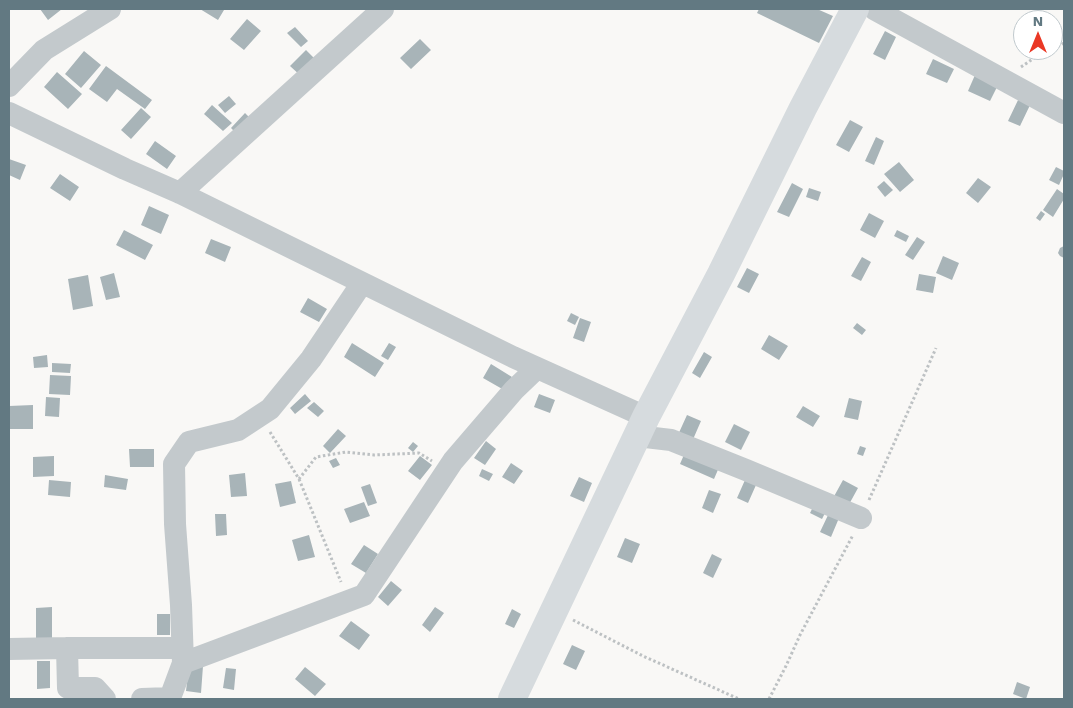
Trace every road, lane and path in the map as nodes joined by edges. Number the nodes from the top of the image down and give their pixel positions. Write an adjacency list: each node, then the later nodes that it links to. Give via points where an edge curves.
1 (110, 9): 6 (street, via 44,50)
2 (383, 9): 9 (street)
3 (854, 11): 5 (street); 13 (main road)
4 (1031, 60): 5 (path)
5 (1005, 81): 8 (street)
6 (9, 86)
7 (9, 113): 9 (street)
8 (1064, 113)
9 (180, 193): 10 (street)
10 (362, 283): 11 (street); 12 (street, via 311,358 270,410)
11 (537, 368): 13 (street); 14 (street, via 514,390)
12 (261, 416): 15 (path); 21 (street, via 238,430 189,442 174,464)
13 (641, 427): 16 (street); 18 (main road)
14 (447, 470): 15 (path, via 419,453 374,455 346,452 316,457); 17 (street, via 364,595)
15 (300, 479): 17 (path)
16 (861, 518)
17 (349, 601): 21 (street)
18 (554, 611): 25 (main road); 26 (path)
19 (67, 648): 20 (street); 21 (street); 22 (street, via 68,688 95,688)
20 (9, 649)
21 (183, 655): 24 (street)
22 (105, 699)
23 (142, 699): 24 (street)
24 (170, 699)
25 (512, 699)
26 (739, 699)

